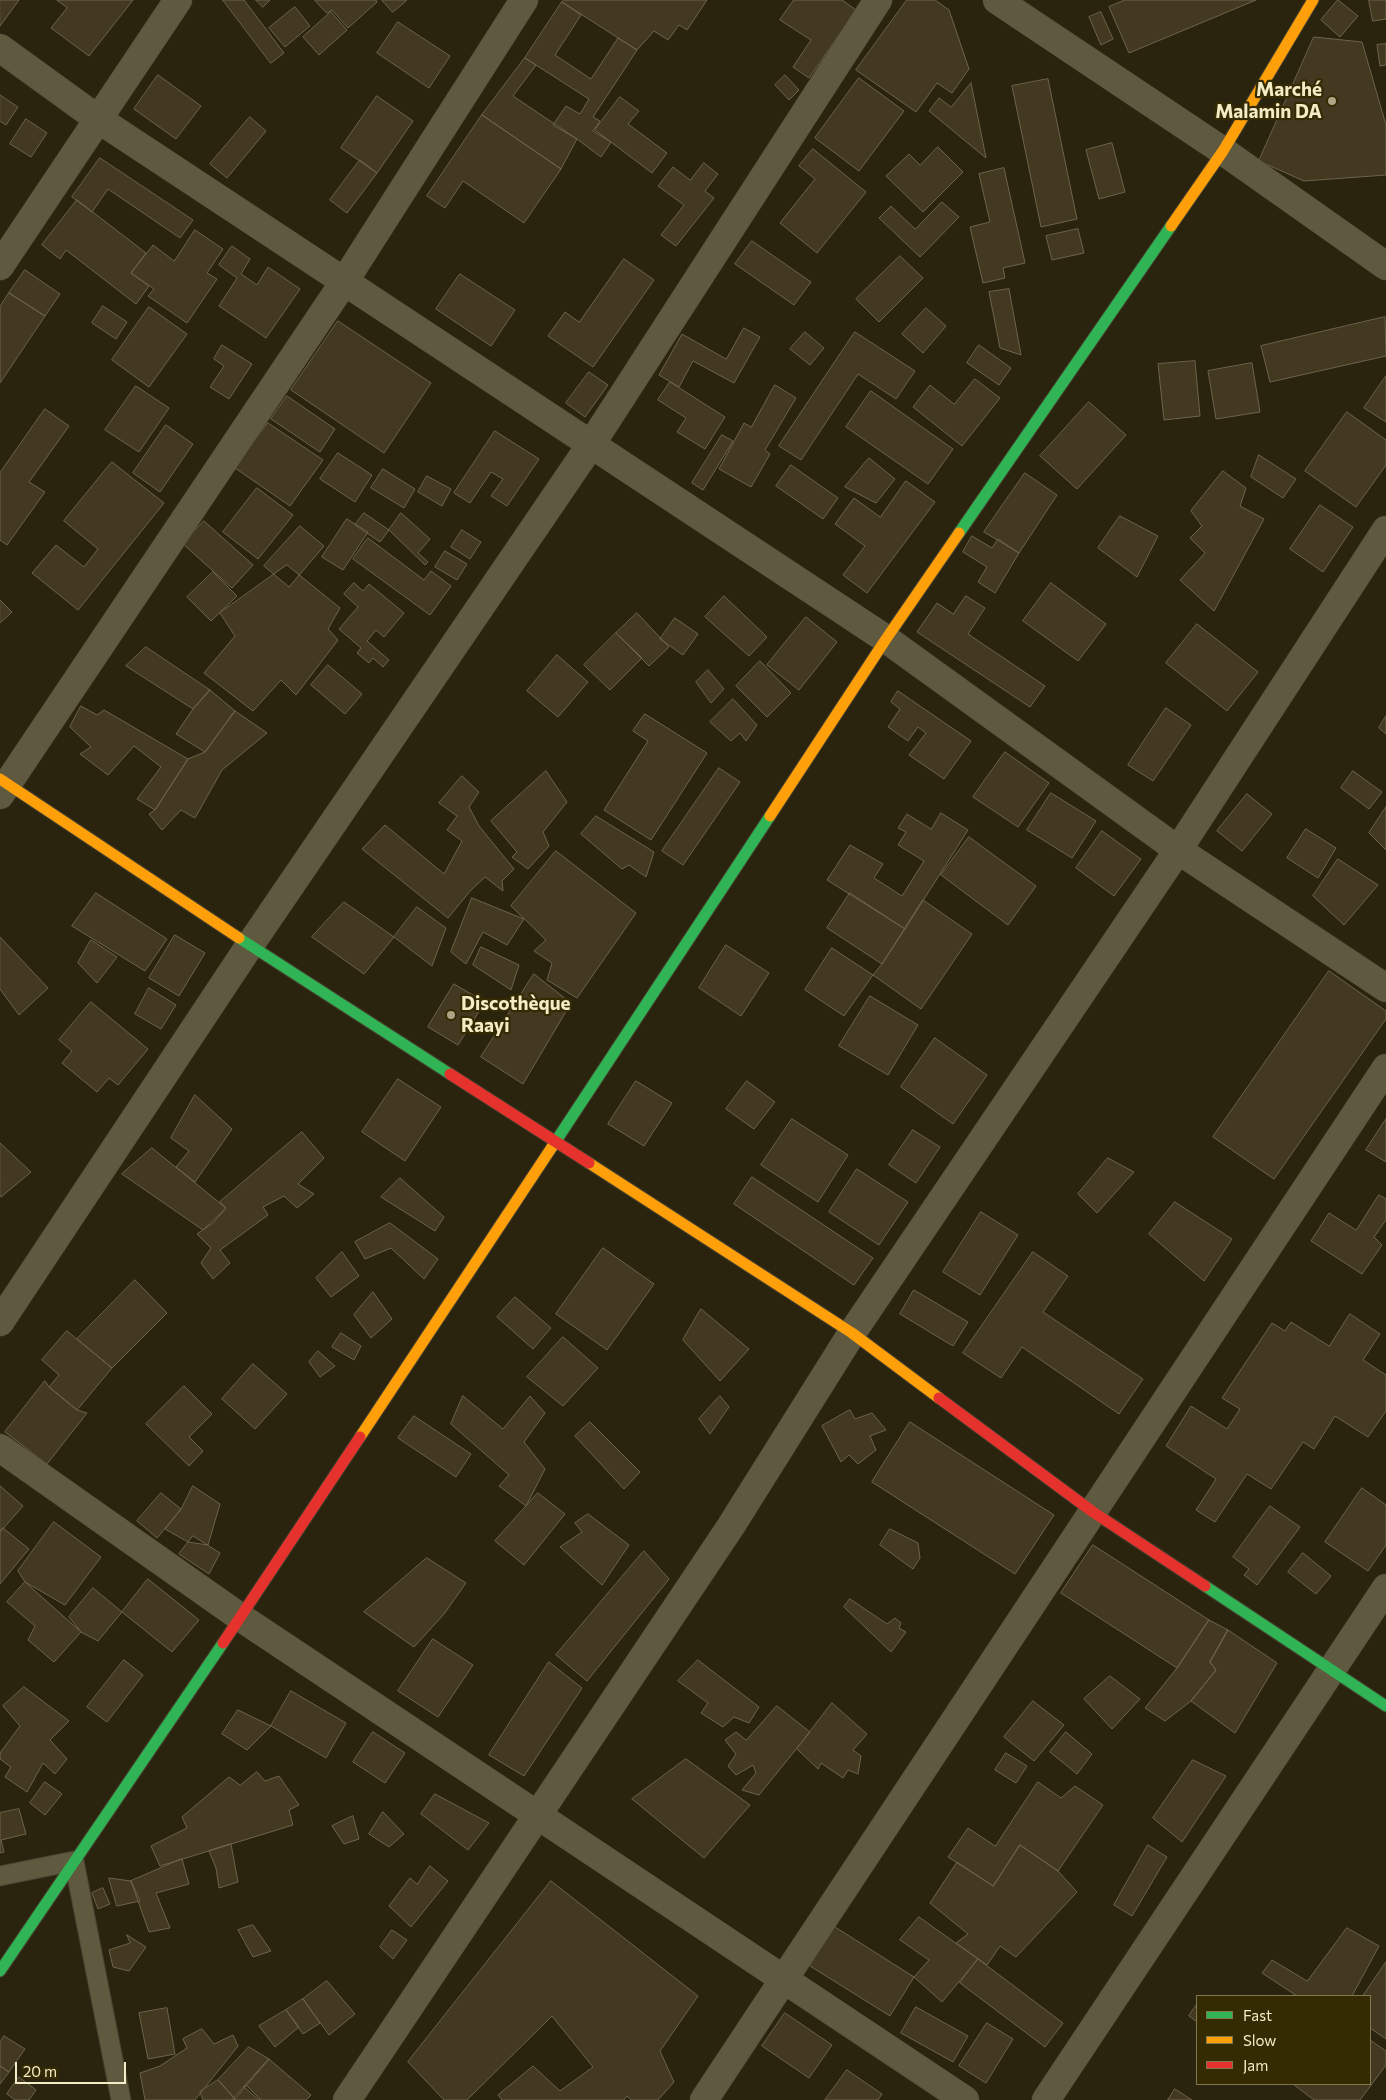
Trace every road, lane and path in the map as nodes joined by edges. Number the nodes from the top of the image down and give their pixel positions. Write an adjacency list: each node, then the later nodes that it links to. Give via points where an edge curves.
1 (178, 0): 7 (street)
2 (524, 0): 11 (street)
3 (878, 0): 12 (street)
4 (997, 0): 8 (street)
5 (1314, 0): 8 (street)
6 (0, 48): 7 (street)
7 (98, 118): 9 (street); 11 (street)
8 (1223, 151): 10 (street); 14 (street)
9 (0, 266)
10 (1386, 266)
11 (344, 282): 12 (street); 15 (street)
12 (592, 443): 14 (street); 17 (street)
13 (1386, 530): 16 (street)
14 (886, 639): 16 (street); 20 (street)
15 (2, 786): 17 (street)
16 (1178, 850): 18 (street); 22 (street)
17 (250, 945): 20 (street); 21 (street)
18 (1386, 988)
19 (1386, 1068): 24 (street)
20 (556, 1142): 22 (street); 26 (street)
21 (0, 1322)
22 (852, 1333): 24 (street); 29 (street, via 731,1526)
23 (0, 1448): 26 (street)
24 (1093, 1512): 27 (street); 33 (street)
25 (1386, 1588): 27 (street)
26 (240, 1617): 29 (street); 30 (street)
27 (1332, 1670): 28 (street); 38 (street)
28 (1386, 1706)
29 (538, 1815): 33 (street); 35 (street)
30 (74, 1862): 31 (lane); 32 (street); 34 (lane)
31 (0, 1876)
32 (0, 1971)
33 (785, 1978): 36 (street); 37 (street)
34 (121, 2100)
35 (348, 2100)
36 (704, 2100)
37 (965, 2100)
38 (1046, 2100)

